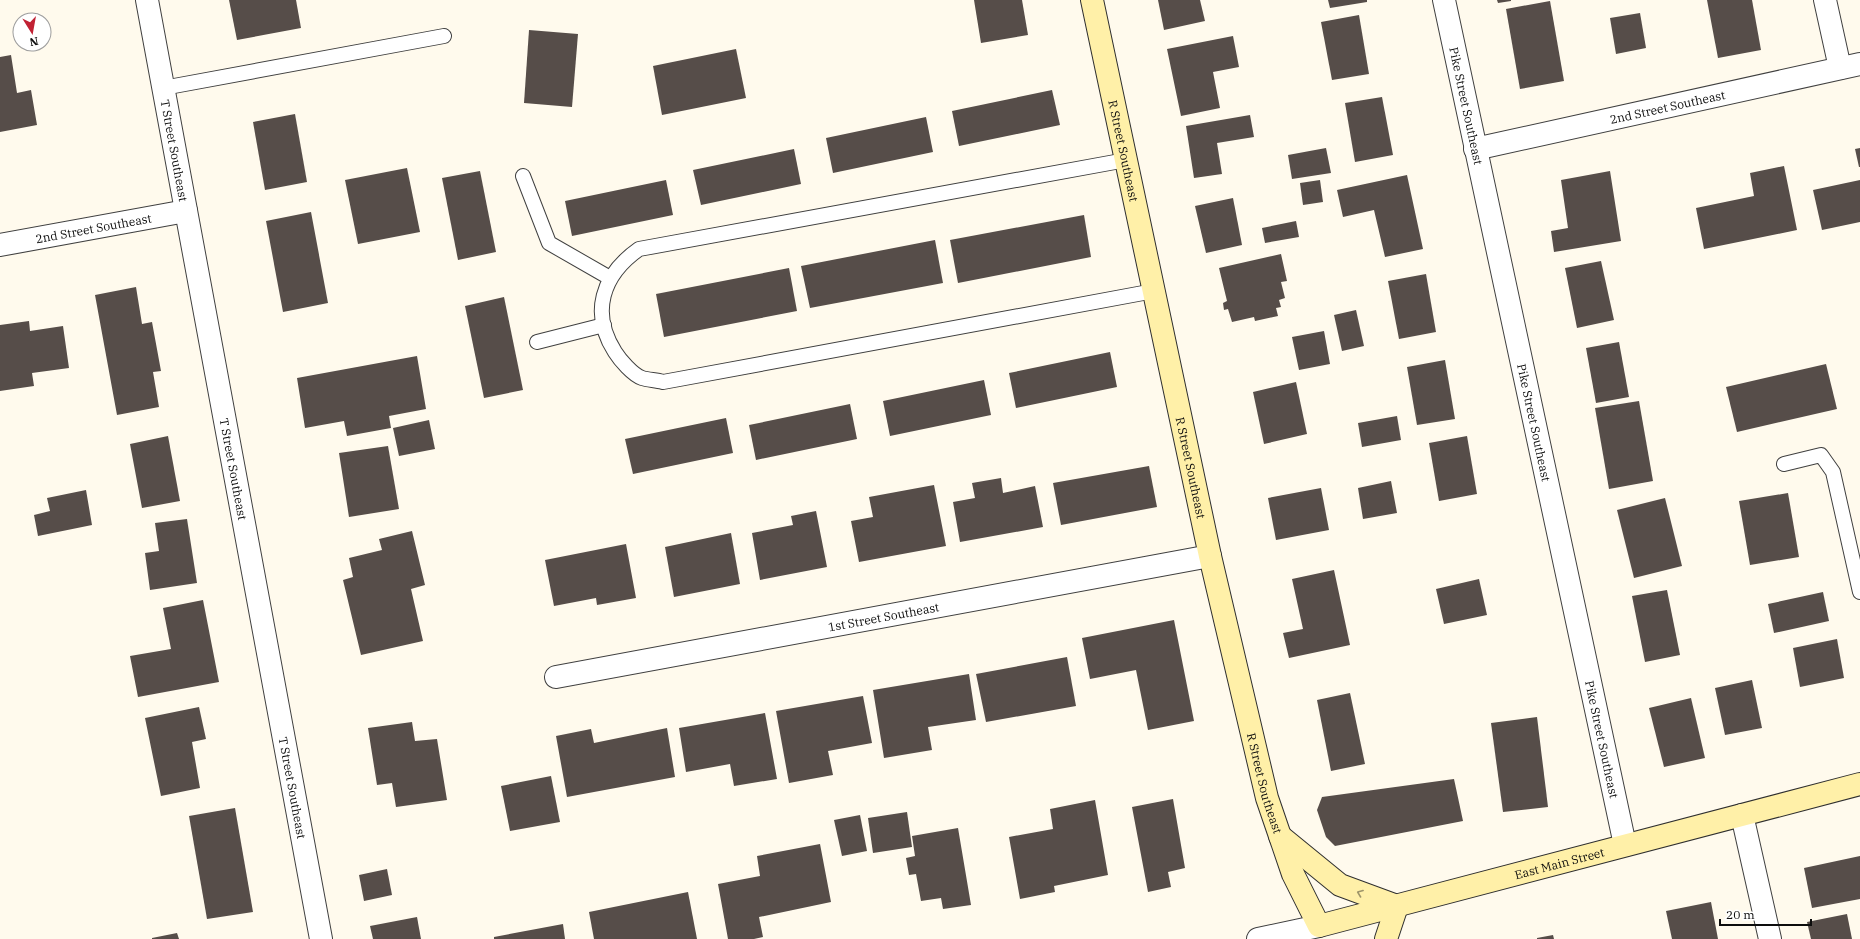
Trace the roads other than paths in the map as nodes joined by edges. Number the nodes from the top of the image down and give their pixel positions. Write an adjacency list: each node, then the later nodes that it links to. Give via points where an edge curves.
1 (147, 0): 7 (street, T Street Southeast)
2 (1092, 0): 9 (main road, R Street Southeast)
3 (1444, 0): 8 (street, Pike Street Southeast)
4 (1826, 0): 6 (street)
5 (444, 36): 7 (lane)
6 (1850, 66): 8 (street, 2nd Street Southeast)
7 (163, 88): 11 (street, T Street Southeast)
8 (1475, 149): 24 (street, Pike Street Southeast)
9 (1126, 160): 13 (lane, via 639,249 624,259); 14 (main road, R Street Southeast)
10 (523, 176): 13 (lane, via 549,243)
11 (186, 211): 12 (street, 2nd Street Southeast); 27 (street, T Street Southeast)
12 (0, 245)
13 (610, 278): 15 (lane, via 600,310)
14 (1154, 291): 15 (lane, via 663,382 641,378 620,360 608,341); 18 (main road, R Street Southeast)
15 (604, 325): 16 (lane)
16 (537, 342)
17 (1784, 464): 19 (lane, via 1822,455 1832,472)
18 (1210, 556): 20 (street, 1st Street Southeast); 23 (main road, R Street Southeast, via 1267,798)
19 (1860, 592)
20 (556, 676)
21 (1860, 784): 22 (main road, East Main Street)
22 (1742, 815): 24 (main road, East Main Street); 30 (street)
23 (1280, 836): 25 (main road, one-way to 23, via 1340,885); 26 (main road, R Street Southeast, via 1294,874)
24 (1625, 845): 25 (main road, East Main Street)
25 (1397, 906): 26 (main road, East Main Street); 29 (main road)
26 (1319, 926): 28 (street, East Main Street)
27 (320, 939)
28 (1258, 939)
29 (1386, 939)
30 (1770, 939)

